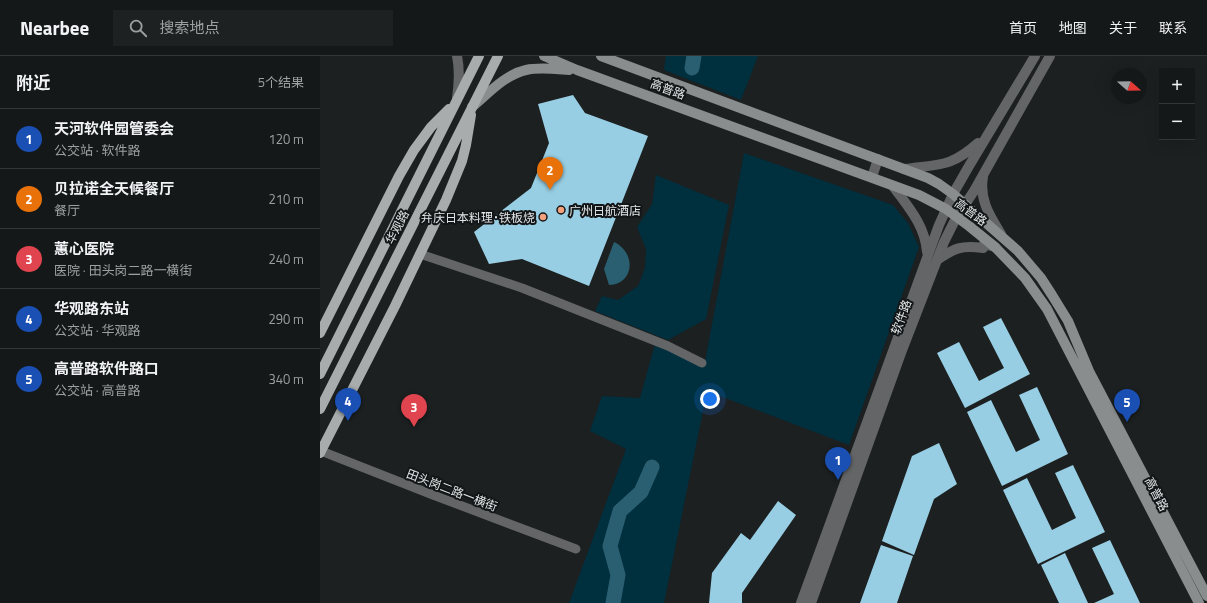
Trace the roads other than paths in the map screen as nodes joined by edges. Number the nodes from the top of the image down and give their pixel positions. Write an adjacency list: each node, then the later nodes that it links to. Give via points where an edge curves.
1 (457, 56): 10 (street, via 459,85)
2 (479, 56): 10 (main road, 华观路)
3 (498, 56): 11 (main road, 华观路)
4 (544, 56): 8 (main road, 高普路)
5 (601, 56): 13 (main road, 高普路)
6 (1035, 56): 12 (street, 软件路)
7 (1050, 56): 15 (street, 软件路)
8 (557, 59): 9 (main road, 高普路)
9 (577, 70): 11 (main road, via 541,69 515,74); 16 (main road, 高普路)
10 (456, 102): 26 (main road, via 431,127 414,150); 28 (main road, 华观路)
11 (472, 107): 24 (main road, via 462,161); 29 (main road, 华观路)
12 (986, 136): 14 (street, via 966,154 949,163); 18 (street, 软件路)
13 (878, 159): 14 (main road, 高普路); 16 (street)
14 (904, 169): 18 (main road, 高普路, via 940,184)
15 (983, 175): 19 (street, 软件路); 22 (street, via 981,184 984,204)
16 (872, 177): 17 (main road, 高普路)
17 (893, 186): 20 (main road, 高普路, via 919,195); 25 (street, via 920,226)
18 (953, 194): 19 (main road, 高普路); 20 (street, 软件路)
19 (965, 205): 21 (street, 软件路); 22 (main road, 高普路)
20 (946, 209): 21 (main road, 高普路); 25 (street, 软件路)
21 (956, 218): 23 (main road, 高普路); 25 (street, 软件路)
22 (1002, 236): 32 (main road, 高普路, via 1041,278 1061,309 1089,371)
23 (995, 247): 25 (street, via 984,244 983,248 960,247); 35 (main road, 高普路, via 1025,278 1047,309)
24 (420, 254): 27 (street, via 522,288 668,346); 30 (main road)
25 (932, 258): 33 (street, 软件路); 34 (street, 软件路)
26 (320, 333)
27 (702, 363)
28 (320, 374)
29 (320, 409)
30 (320, 452): 31 (street, 田头岗二路一横街)
31 (576, 549)
32 (1207, 596)
33 (801, 603)
34 (811, 603)
35 (1199, 603)

